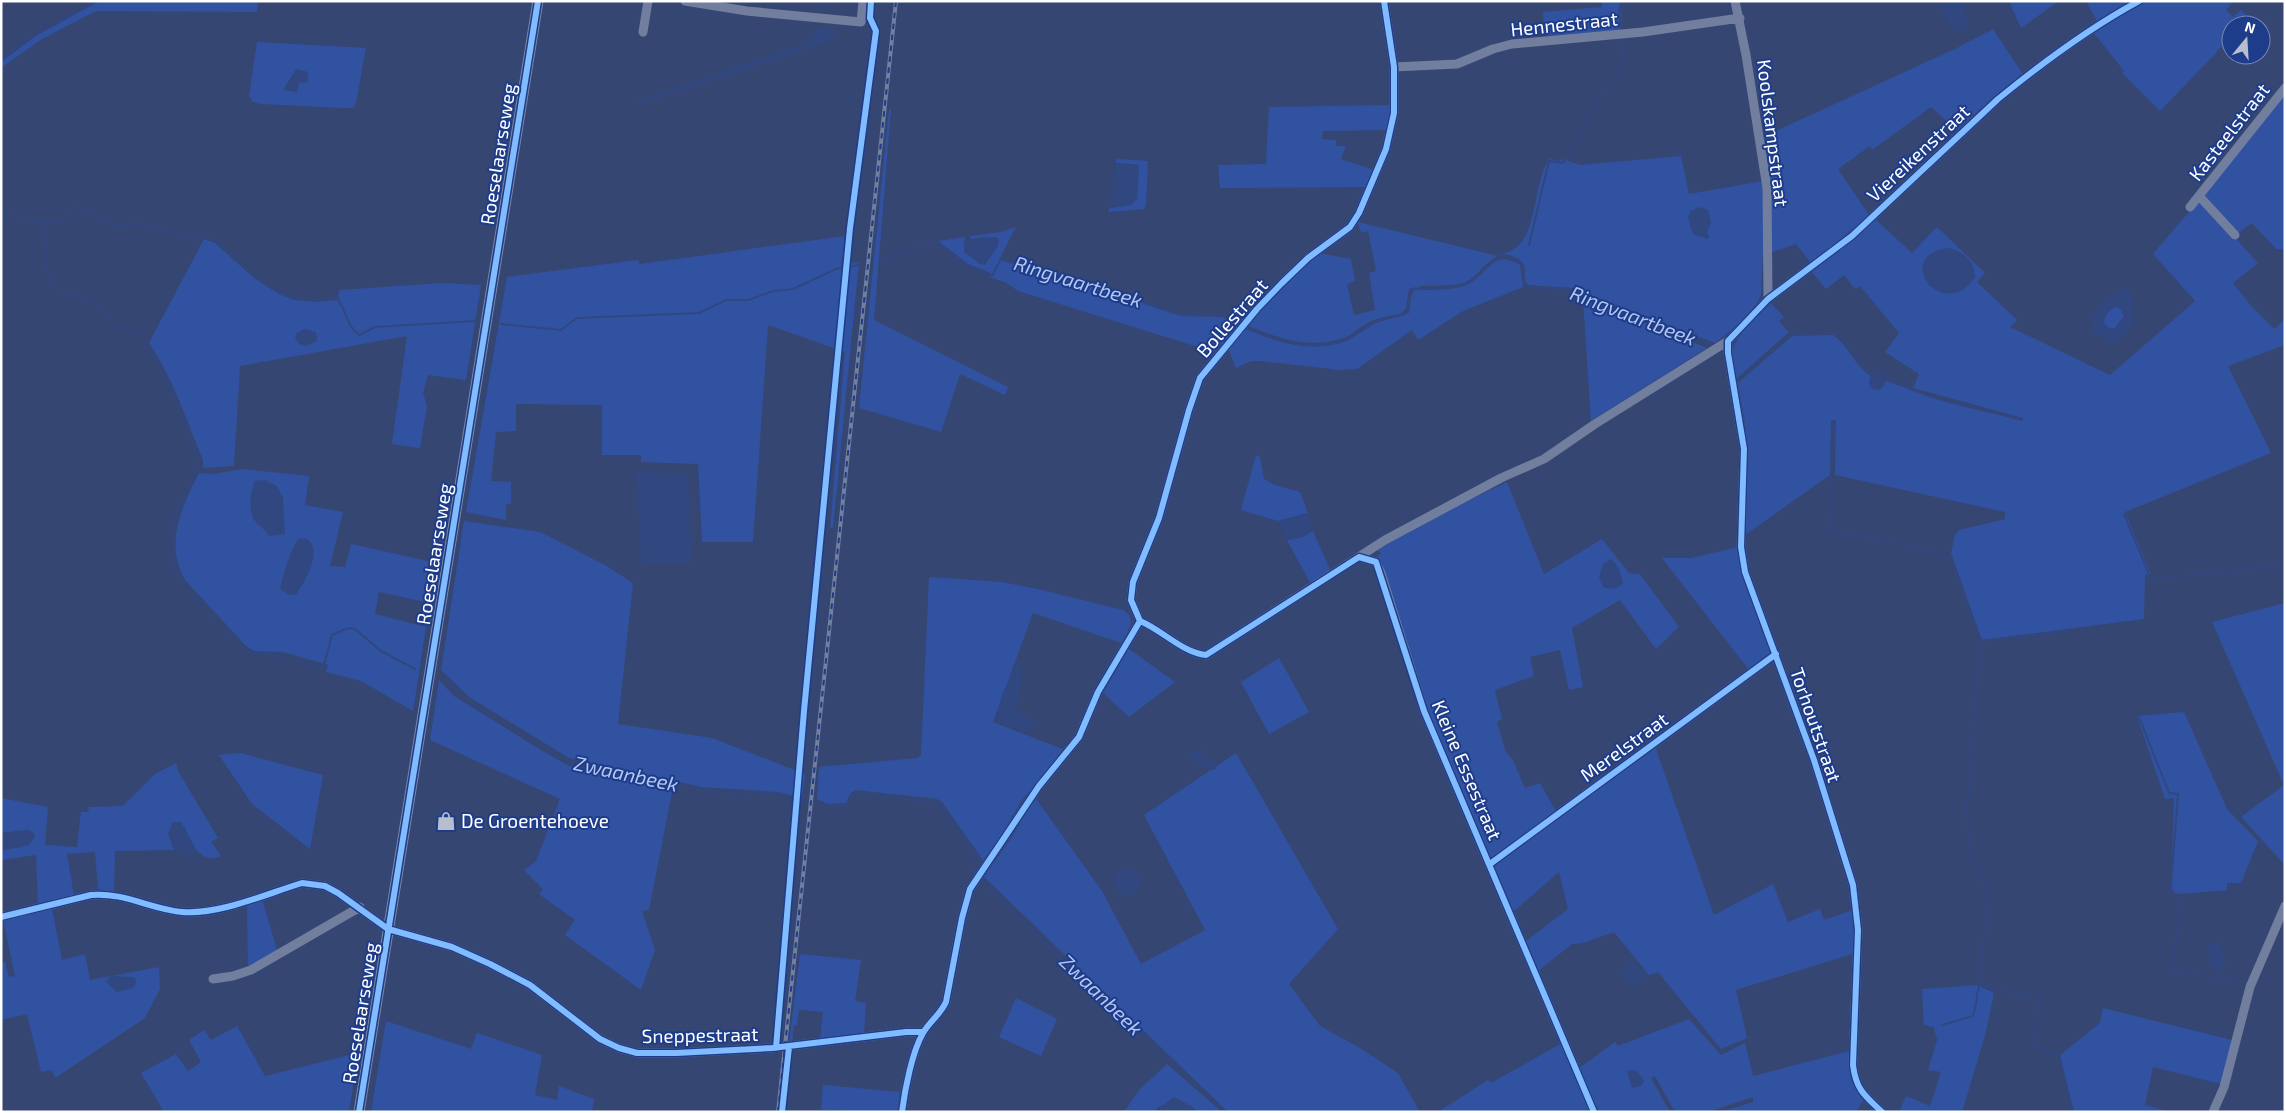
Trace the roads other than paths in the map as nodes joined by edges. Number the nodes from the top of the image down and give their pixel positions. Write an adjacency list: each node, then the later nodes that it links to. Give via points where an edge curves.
1 (538, 1): 24 (main road, Roeselaarseweg)
2 (648, 1): 9 (street)
3 (685, 1): 4 (street, via 747,11 861,22)
4 (863, 1)
5 (1384, 1): 10 (street, Bollestraat)
6 (1735, 1): 8 (street, Koolskampstraat)
7 (2139, 1): 15 (street, Viereikenstraat, via 2101,23 2023,78 1852,236)
8 (1740, 18): 10 (street, Hennestraat, via 1643,32 1512,44 1457,64); 15 (street, Koolskampstraat, via 1766,188)
9 (643, 32)
10 (1394, 67): 18 (street, Bollestraat, via 1391,131 1359,214 1350,226 1308,258 1257,309 1212,363 1196,388 1159,518 1132,582 1131,600)
11 (2285, 88): 12 (street, Kasteelstraat)
12 (2200, 197): 13 (street, Kasteelstraat); 14 (street, Kasteelstraat)
13 (2190, 207)
14 (2235, 236)
15 (1768, 299): 16 (street, Viereikenstraat)
16 (1728, 341): 17 (street, Viereikenstraat, via 1544,459 1426,517); 19 (street, Torhoutstraat, via 1744,449 1742,556 1748,584)
17 (1359, 557): 18 (street, Viereikenstraat, via 1206,655 1196,654); 20 (street, Kleine Essestraat, via 1376,562 1381,573 1424,711)
18 (1140, 621): 26 (street, via 1098,692 1079,737 1039,786 970,889 946,1002 940,1014)
19 (1776, 654): 20 (street, Merelstraat); 30 (street, Torhoutstraat, via 1814,760 1853,885 1858,930 1854,1071 1858,1088)
20 (1490, 864): 29 (street, Kleine Essestraat)
21 (2285, 906): 31 (street, via 2250,987 2224,1087)
22 (360, 907): 23 (street, via 325,886 302,883 220,908 194,912 164,910 106,894); 24 (street); 25 (street, via 251,970)
23 (1, 917)
24 (388, 930): 26 (street, Sneppestraat, via 452,947 490,964 530,985 600,1039 637,1053 772,1048); 27 (main road, Roeselaarseweg)
25 (213, 979)
26 (923, 1032): 28 (street, via 910,1071)
27 (359, 1112)
28 (902, 1112)
29 (1594, 1112)
30 (1882, 1112)
31 (2213, 1112)

